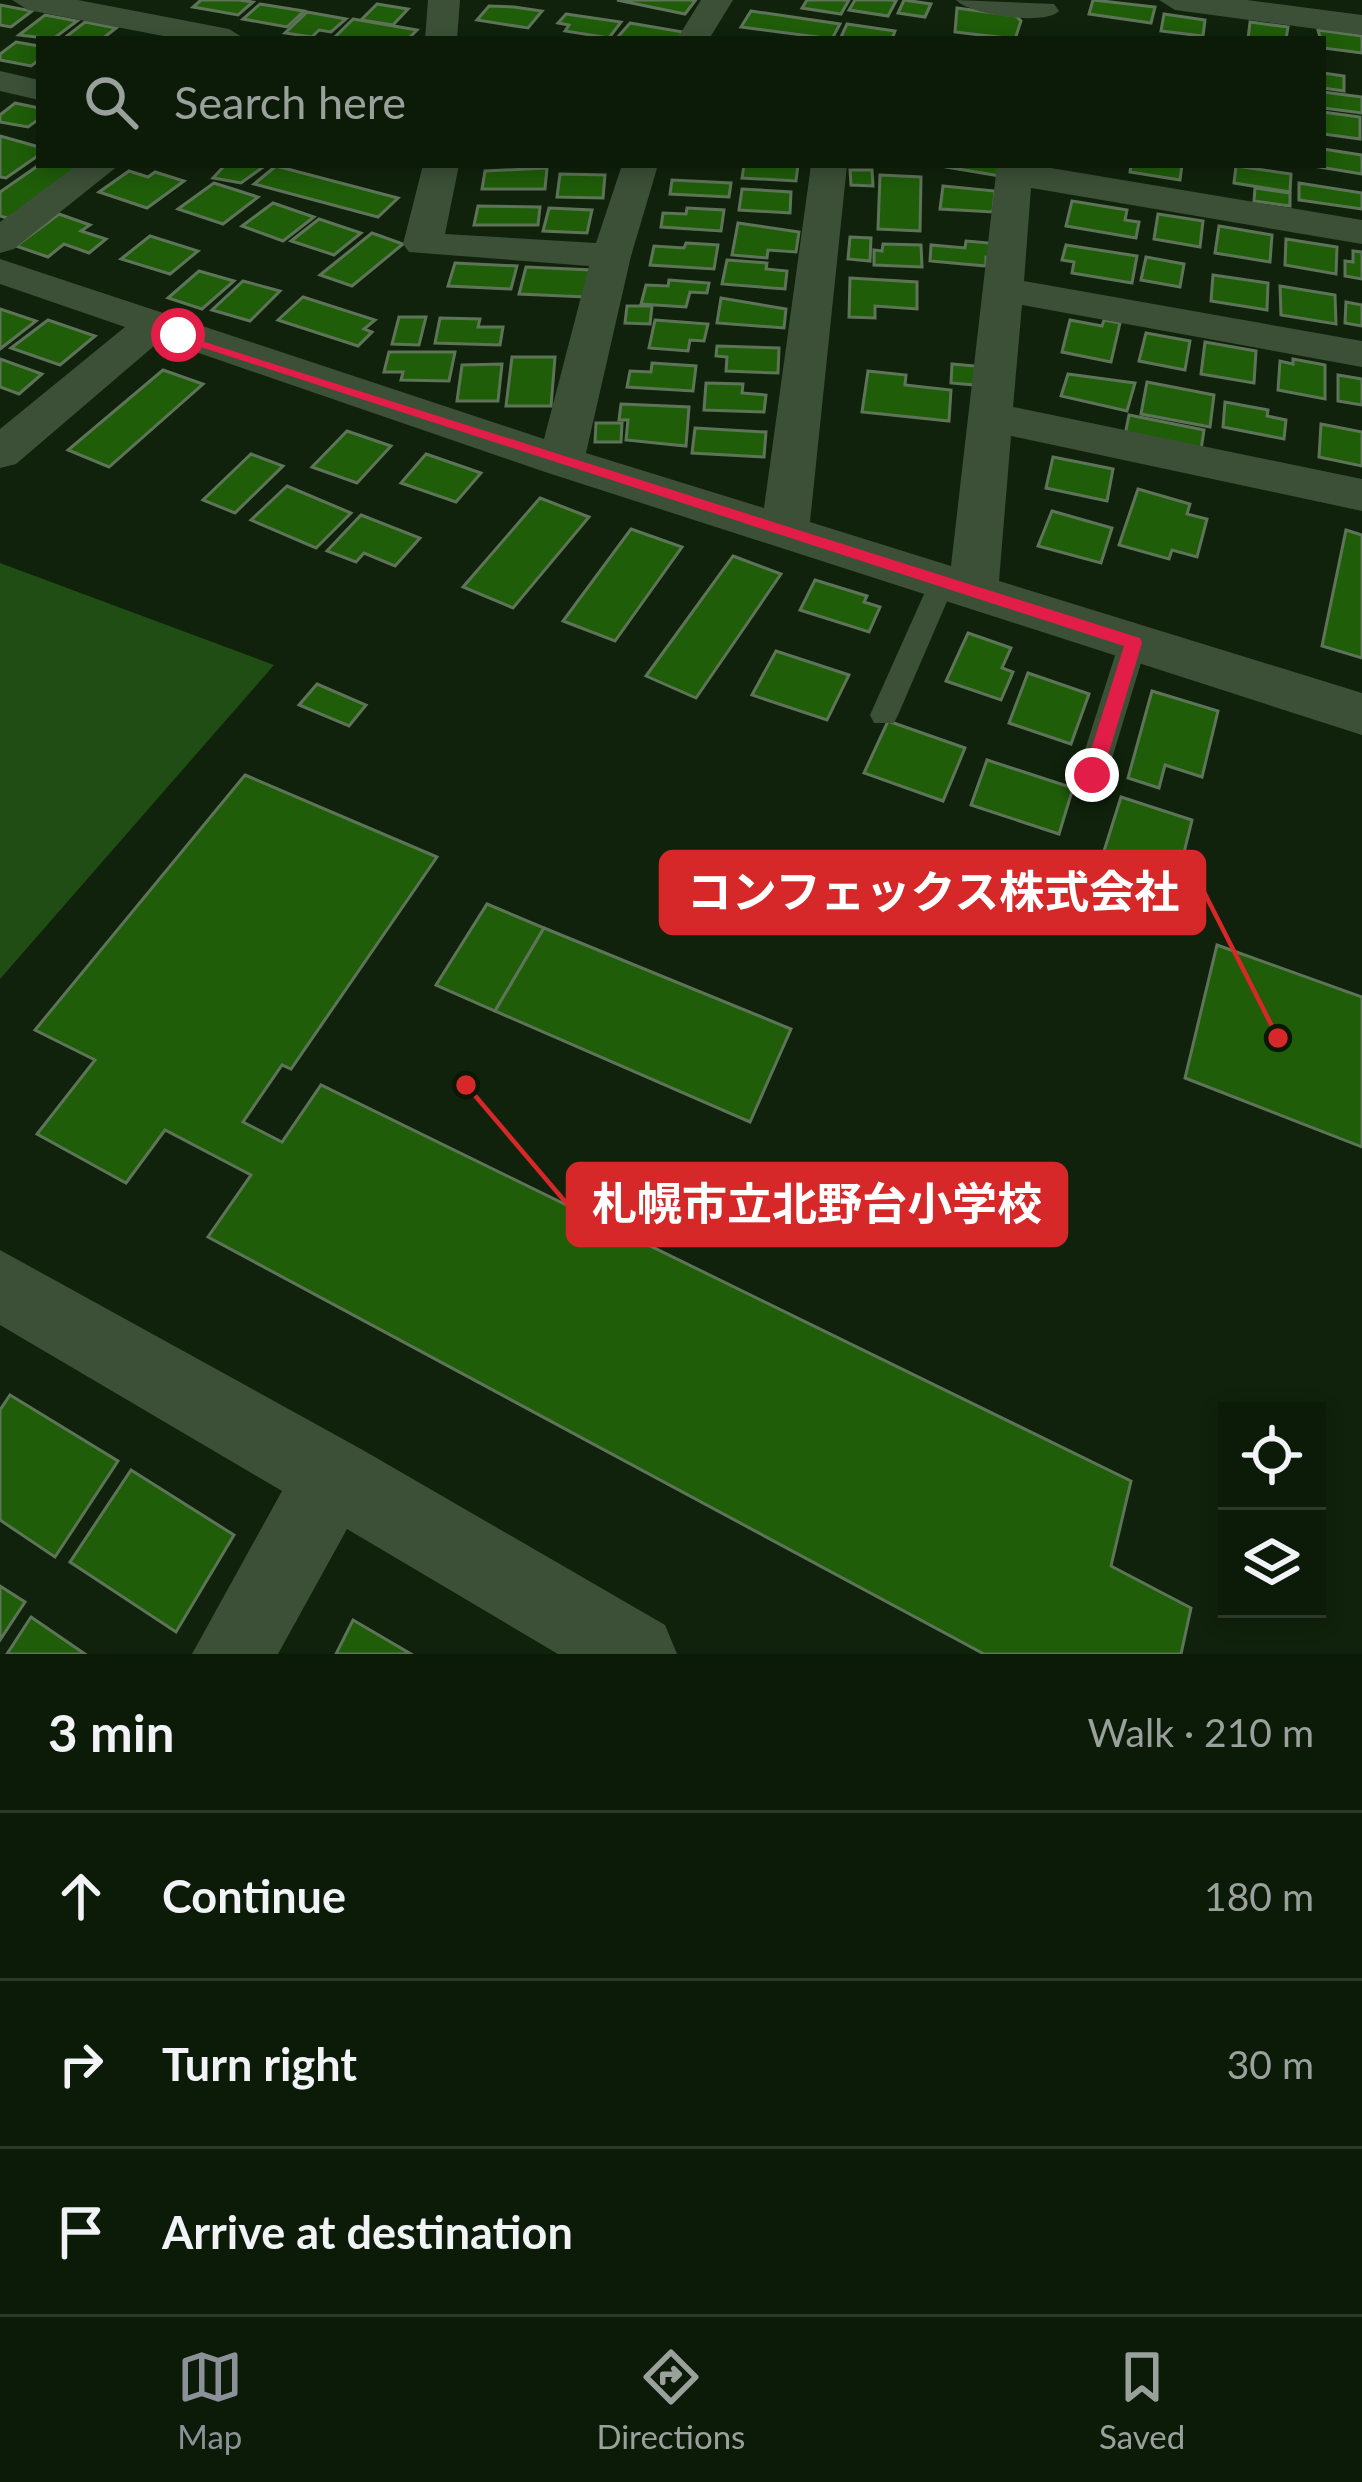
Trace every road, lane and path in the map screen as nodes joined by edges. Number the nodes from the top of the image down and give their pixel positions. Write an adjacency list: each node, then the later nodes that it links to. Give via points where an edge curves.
1 (28, 0): 6 (street)
2 (444, 0): 11 (street)
3 (717, 0): 12 (street)
4 (972, 0): 7 (street)
5 (1175, 0): 8 (street)
6 (107, 7): 10 (street)
7 (1043, 17)
8 (1216, 22): 9 (street)
9 (1362, 25)
10 (218, 36)
11 (441, 36)
12 (703, 36)
13 (0, 81): 14 (street)
14 (36, 89)
15 (98, 168): 24 (street)
16 (433, 168): 23 (street, via 423,244)
17 (639, 168): 23 (street)
18 (829, 168): 32 (street)
19 (1208, 168): 21 (street)
20 (1014, 169): 21 (street); 25 (street)
21 (1205, 206): 22 (street)
22 (1362, 232)
23 (611, 256): 30 (street)
24 (2, 266): 26 (street)
25 (1006, 290): 27 (street); 28 (street)
26 (152, 326): 29 (street); 30 (street)
27 (1362, 355)
28 (989, 417): 31 (street); 33 (street)
29 (0, 454)
30 (561, 461): 32 (street)
31 (1362, 495)
32 (784, 532): 33 (street)
33 (957, 588): 34 (street); 36 (lane)
34 (1133, 643): 35 (street); 37 (lane)
35 (1362, 714)
36 (884, 715)
37 (1092, 775)
38 (2, 1289): 39 (street)
39 (334, 1476): 40 (street); 41 (street)
40 (233, 1654)
41 (636, 1654)

